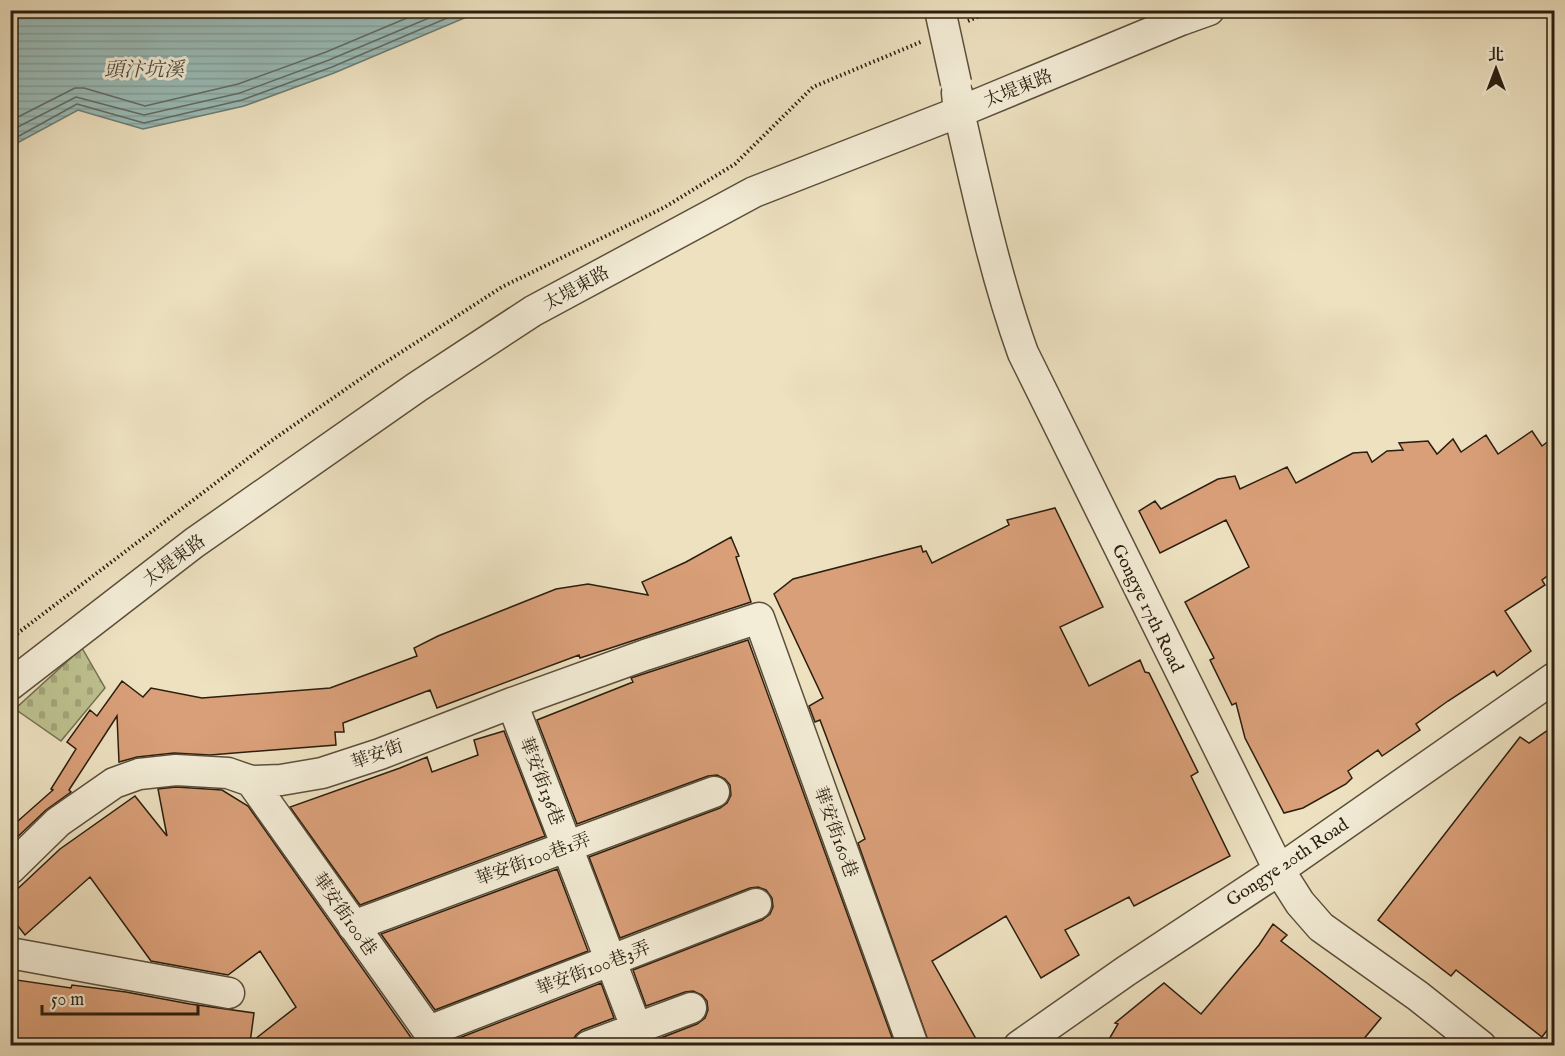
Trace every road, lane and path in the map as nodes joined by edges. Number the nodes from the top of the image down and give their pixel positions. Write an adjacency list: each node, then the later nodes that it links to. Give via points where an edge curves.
1 (940, 10): 3 (street, Gongye 17th Road, bridge)
2 (1209, 10): 3 (street, 太堤東路)
3 (959, 112): 6 (street, 太堤東路, via 754,192 533,311 194,543); 12 (street, Gongye 17th Road, via 994,259 1023,353)
4 (759, 618): 7 (street, 華安街); 22 (street, 華安街160巷)
5 (1554, 678): 12 (street, Gongye 20th Road)
6 (10, 685)
7 (512, 703): 8 (street, 華安街, via 322,773); 10 (street, 華安街136巷)
8 (251, 781): 11 (street, 華安街, via 228,773 176,770 139,774 114,783 58,822); 14 (street, 華安街100巷)
9 (714, 792): 10 (street, 華安街100巷1弄)
10 (567, 846): 14 (street, 華安街100巷1弄); 16 (street, 華安街136巷)
11 (10, 869)
12 (1279, 870): 23 (street, Gongye 20th Road); 24 (street, Gongye 17th Road, via 1321,927)
13 (756, 904): 16 (street, 華安街100巷3弄)
14 (353, 926): 20 (street, 華安街100巷)
15 (10, 952): 17 (street)
16 (612, 960): 19 (street, 華安街136巷); 20 (street, 華安街100巷3弄)
17 (229, 993)
18 (691, 1008): 19 (street)
19 (636, 1027): 21 (street)
20 (434, 1038)
21 (589, 1046)
22 (913, 1046)
23 (1019, 1046)
24 (1481, 1046)

